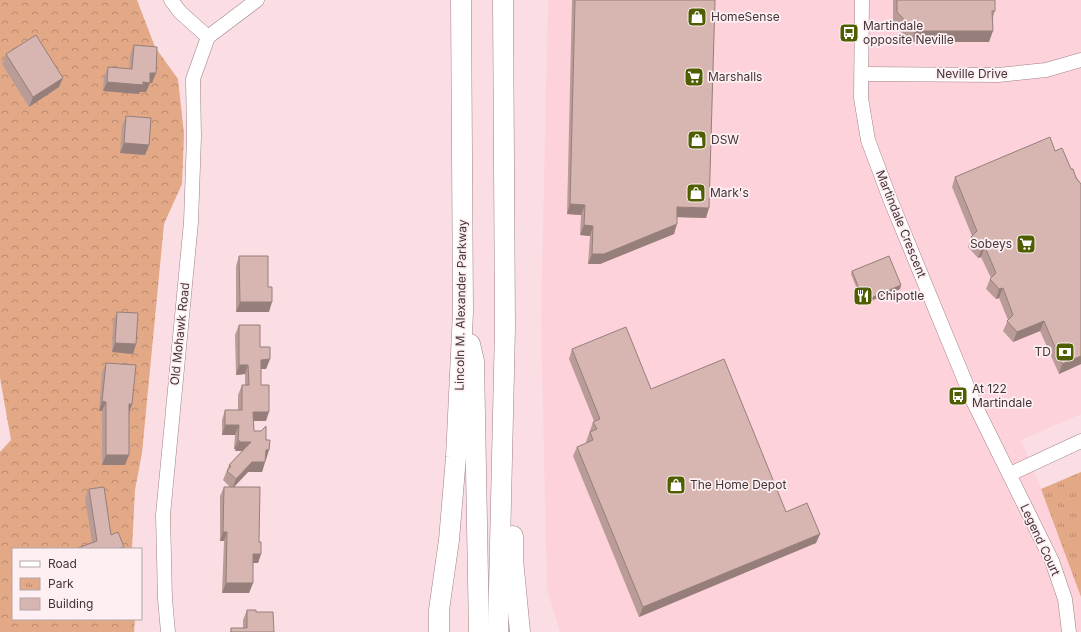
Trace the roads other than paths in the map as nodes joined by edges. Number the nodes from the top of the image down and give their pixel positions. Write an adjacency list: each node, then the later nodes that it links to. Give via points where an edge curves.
1 (171, 0): 6 (street, via 180,12)
2 (257, 0): 6 (street)
3 (461, 0): 9 (highway, Lincoln M. Alexander Parkway)
4 (503, 0): 10 (highway)
5 (862, 0): 8 (street, Martindale Crescent)
6 (208, 37): 14 (street, Old Mohawk Road, via 193,79 191,222 163,515)
7 (1081, 60): 8 (street, Neville Drive, via 1046,70 998,75)
8 (862, 74): 12 (street, Martindale Crescent, via 861,98 868,140 876,162 974,403)
9 (463, 312): 13 (highway, Lincoln M. Alexander Parkway, via 456,457 449,540); 17 (highway, via 474,361)
10 (505, 328): 18 (highway); 19 (highway, via 513,559)
11 (1081, 441): 12 (street)
12 (1010, 474): 20 (street, Legend Court, via 1052,561 1065,599)
13 (438, 610): 15 (highway); 16 (highway)
14 (168, 632)
15 (429, 632)
16 (439, 632)
17 (479, 632)
18 (498, 632)
19 (520, 632)
20 (1069, 632)

